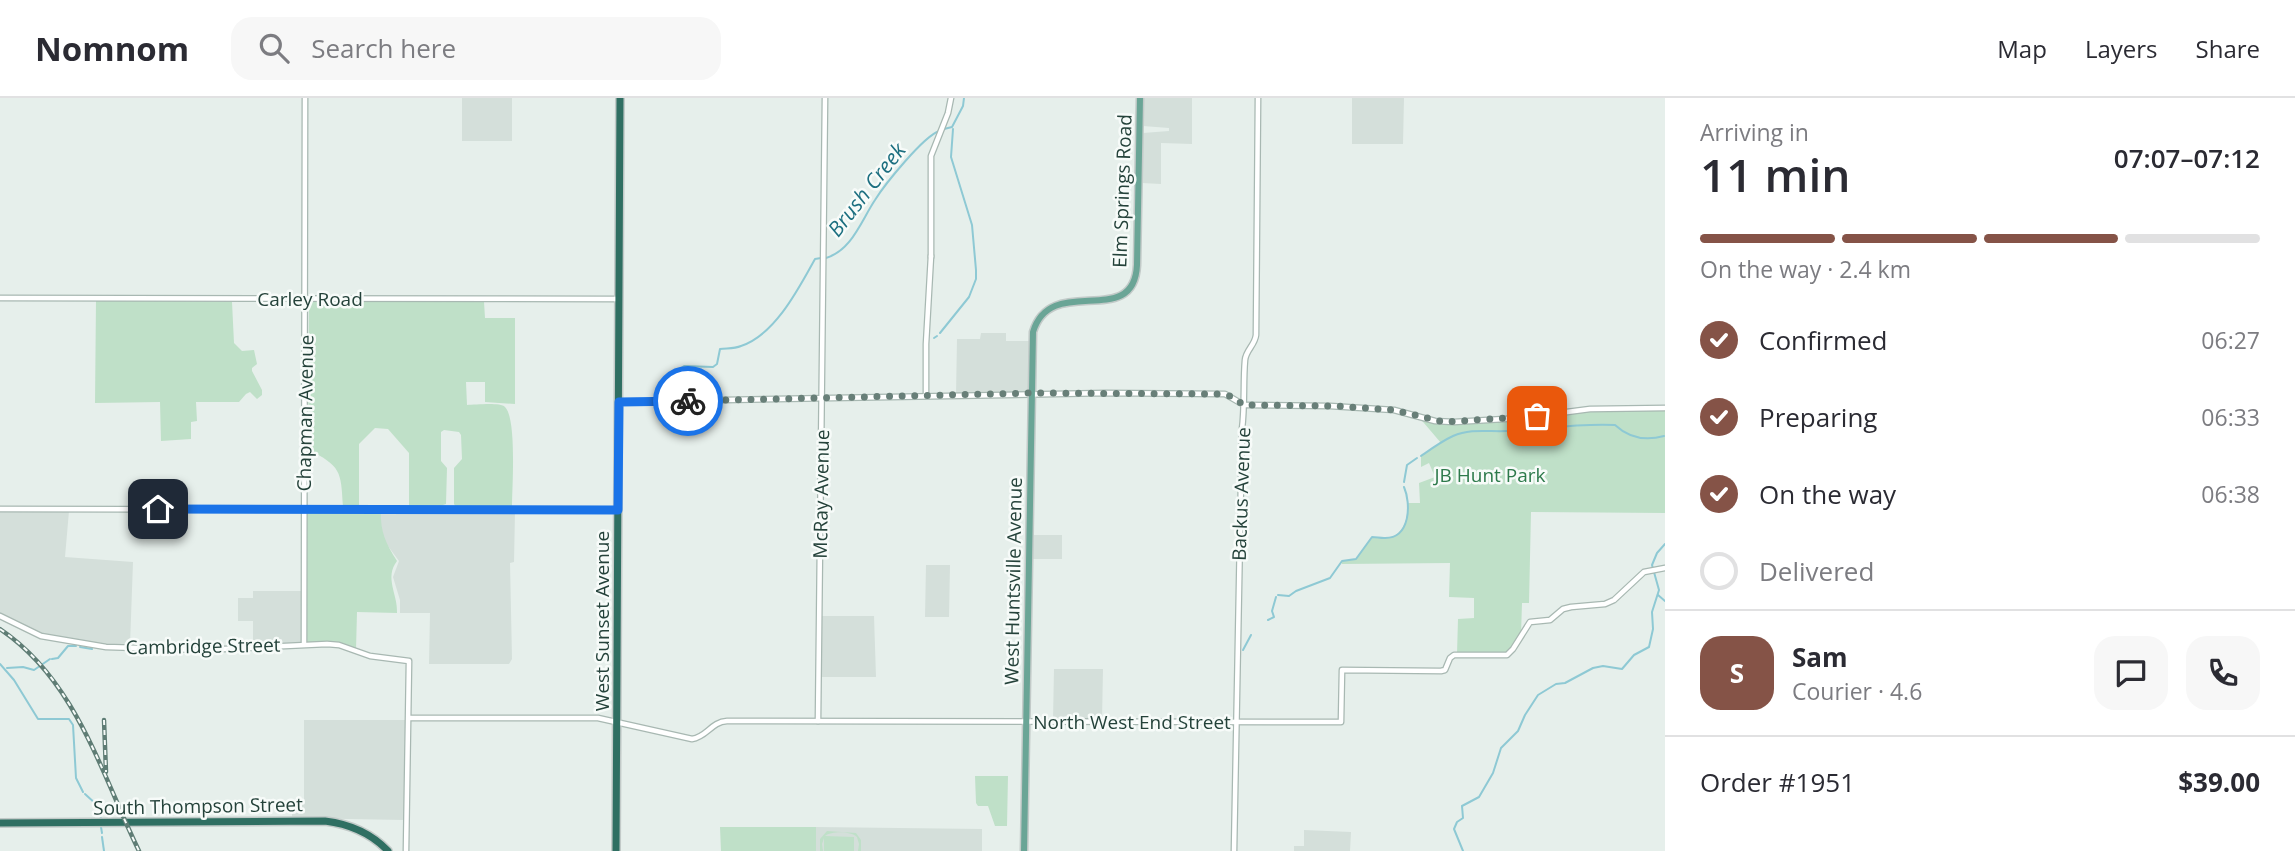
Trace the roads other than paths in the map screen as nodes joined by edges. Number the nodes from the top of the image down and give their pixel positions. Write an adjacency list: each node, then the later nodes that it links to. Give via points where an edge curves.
1 (305, 98): 8 (street, Chapman Avenue)
2 (620, 98): 9 (highway, West Sunset Avenue)
3 (825, 98): 14 (street, McRay Avenue)
4 (951, 98): 13 (street, via 931,161)
5 (1140, 98): 10 (main road, Elm Springs Road, via 1136,277 1110,300 1065,302)
6 (1258, 98): 11 (street, Backus Avenue, via 1256,335 1245,357)
7 (0, 298): 8 (street, Carley Road)
8 (305, 299): 9 (street, Carley Road); 20 (street, Chapman Avenue)
9 (619, 299): 16 (highway, West Sunset Avenue)
10 (1042, 314): 12 (main road, West Huntsville Avenue, via 1033,332)
11 (1245, 391): 15 (street, via 1242,399); 17 (street, Backus Avenue)
12 (1032, 393): 13 (street); 15 (street, via 1218,394); 29 (main road, West Huntsville Avenue)
13 (926, 395): 14 (street)
14 (822, 397): 16 (street); 28 (street, McRay Avenue)
15 (1234, 398): 17 (street)
16 (619, 402): 21 (highway, West Sunset Avenue)
17 (1244, 405): 18 (street, via 1394,410 1454,422 1590,409); 30 (street, Backus Avenue)
18 (1665, 408)
19 (0, 509): 20 (street)
20 (304, 509): 21 (street); 24 (street, Chapman Avenue)
21 (618, 510): 27 (highway, West Sunset Avenue)
22 (1662, 569): 25 (street, via 1642,573 1610,602 1567,608 1550,620 1530,622 1507,654 1456,654 1446,670 1342,670)
23 (0, 616): 24 (street, Cambridge Street, via 41,636 96,646 202,650)
24 (304, 644): 26 (street, Cambridge Street, via 333,644 370,656 409,661)
25 (1341, 713): 31 (street); 31 (street, North West End Street, via 1341,722)
26 (409, 718): 27 (street, North West End Street); 34 (street)
27 (617, 721): 28 (street, North West End Street, via 692,739 721,722); 35 (highway, West Sunset Avenue)
28 (818, 722): 29 (street, North West End Street)
29 (1027, 722): 30 (street, North West End Street); 36 (main road, West Huntsville Avenue)
30 (1237, 722): 31 (street, North West End Street); 37 (street, Backus Avenue)
31 (1334, 722)
32 (0, 823): 33 (highway, South Thompson Street, via 326,821 357,829)
33 (388, 851)
34 (406, 851)
35 (616, 851)
36 (1024, 851)
37 (1234, 851)

